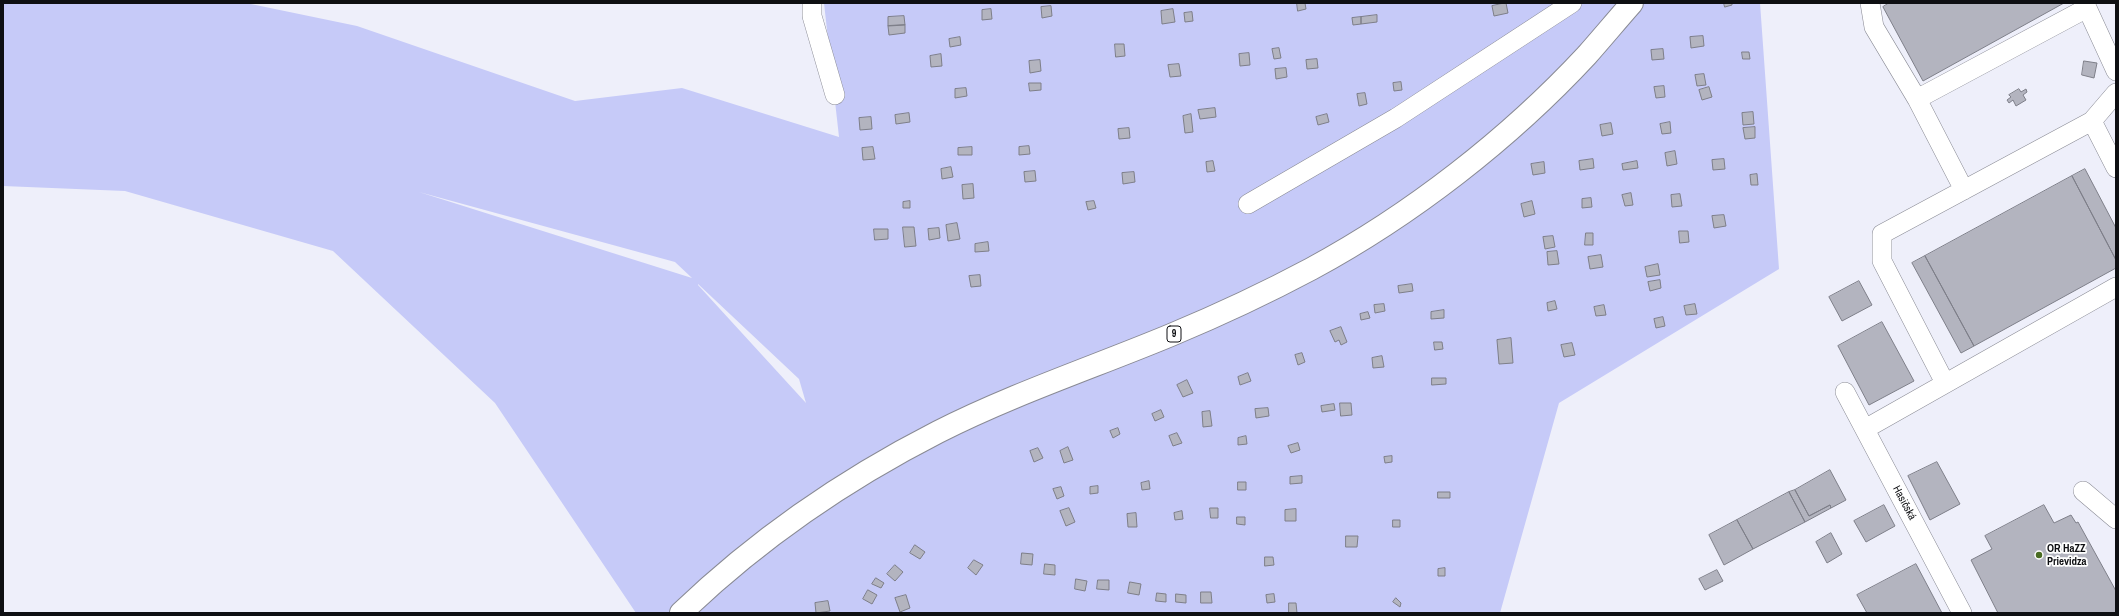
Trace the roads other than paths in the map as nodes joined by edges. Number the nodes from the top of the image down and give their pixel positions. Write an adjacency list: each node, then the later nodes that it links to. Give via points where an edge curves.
1 (812, 3): 8 (street, via 812,16)
2 (1572, 3): 13 (street, via 1396,118)
3 (1632, 3): 20 (main road, 9, via 1586,56 1493,143 1437,188 1364,238 1261,294 1173,334 986,410 888,459 785,525 744,557)
4 (1870, 3): 9 (street, via 1874,26)
5 (2085, 6): 6 (street); 9 (street)
6 (2116, 71)
7 (2116, 93): 10 (street)
8 (835, 95)
9 (1917, 99): 12 (street)
10 (2092, 121): 11 (street); 12 (street)
11 (2116, 168)
12 (1964, 190): 15 (street, via 1882,234 1882,261)
13 (1248, 204)
14 (2116, 287): 15 (street)
15 (1945, 383): 17 (street)
16 (1845, 392): 17 (street, Hasičská)
17 (1865, 429): 21 (street, Hasičská)
18 (2083, 491): 19 (street)
19 (2116, 519)
20 (681, 613)
21 (1962, 613)

